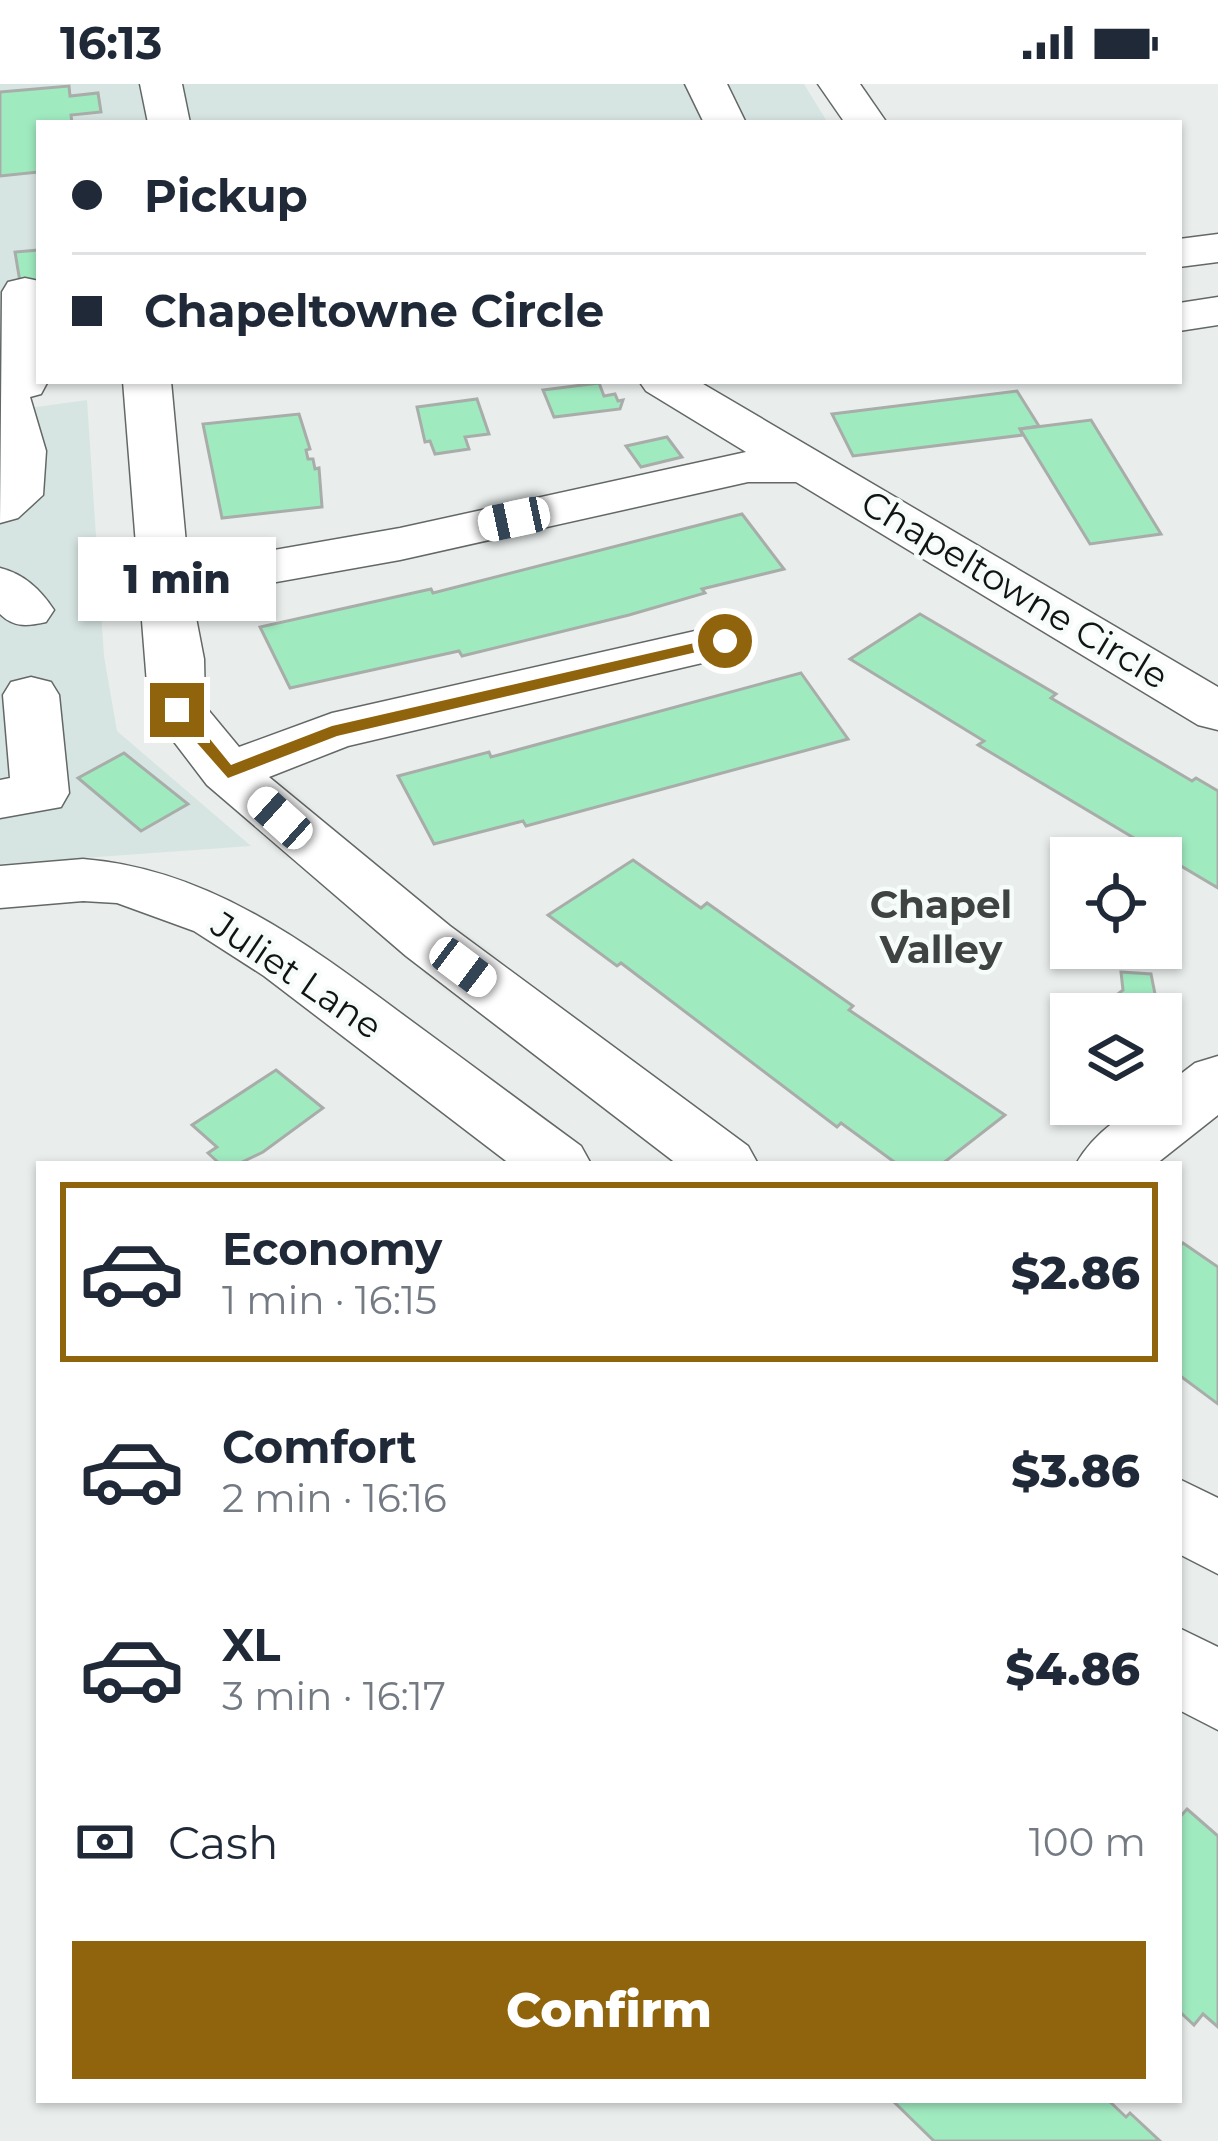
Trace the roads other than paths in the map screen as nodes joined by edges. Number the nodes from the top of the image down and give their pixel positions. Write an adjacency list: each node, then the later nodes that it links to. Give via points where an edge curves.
1 (161, 84): 4 (street)
2 (706, 84): 5 (street)
3 (839, 84): 6 (street)
4 (168, 120)
5 (723, 120)
6 (864, 120)
7 (1218, 248): 8 (street)
8 (1182, 253)
9 (25, 292): 14 (street)
10 (1218, 311): 11 (street)
11 (1182, 316)
12 (147, 384): 17 (street)
13 (668, 384): 15 (street, Chapeltowne Circle)
14 (15, 402): 16 (street, via 17,495)
15 (813, 467): 17 (street, via 748,467 400,544); 20 (street, Chapeltowne Circle)
16 (0, 507)
17 (163, 586): 21 (street, via 177,710)
18 (725, 641): 21 (street, via 332,731)
19 (31, 695): 22 (street, via 40,793)
20 (1218, 712)
21 (228, 772): 26 (street, via 428,941)
22 (0, 799)
23 (0, 887): 25 (street, Juliet Lane, via 123,883 216,916)
24 (1218, 1080): 27 (street)
25 (553, 1161)
26 (720, 1161)
27 (1114, 1161)
28 (1182, 1512): 29 (street)
29 (1218, 1540)
30 (1182, 1665): 31 (street)
31 (1218, 1694)

